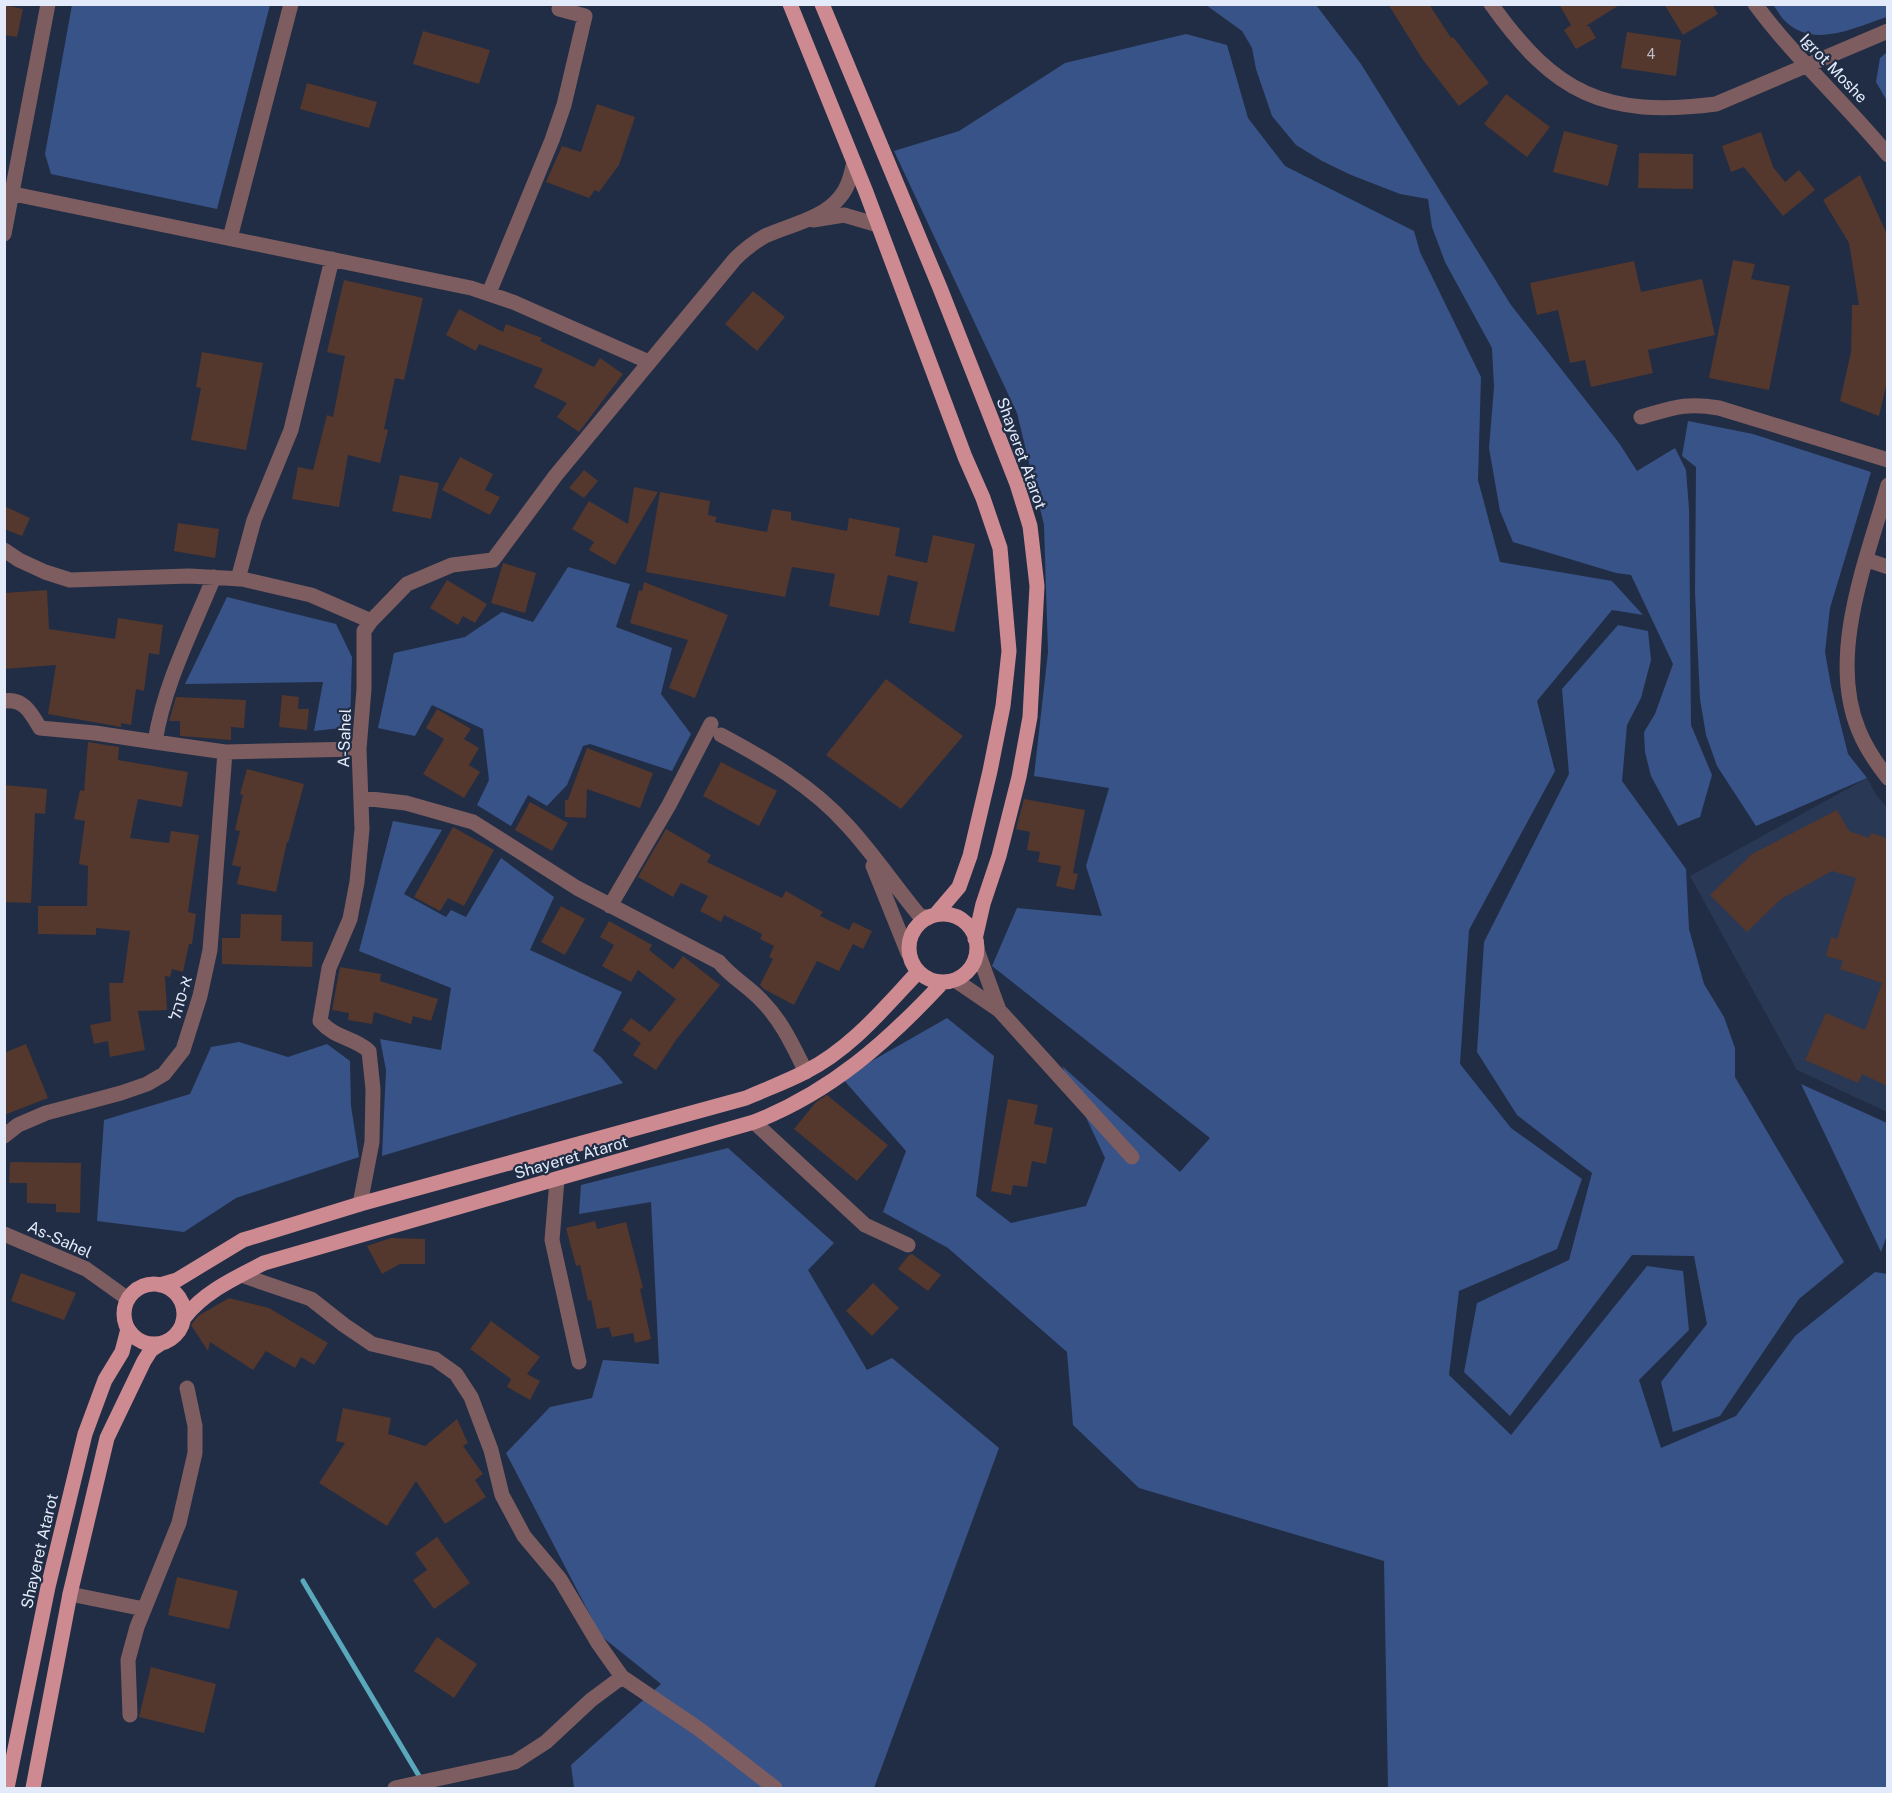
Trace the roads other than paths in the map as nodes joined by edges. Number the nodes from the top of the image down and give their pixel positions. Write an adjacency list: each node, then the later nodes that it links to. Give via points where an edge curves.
1 (48, 4): 12 (street)
2 (291, 4): 16 (street)
3 (790, 4): 11 (main road)
4 (822, 4): 38 (main road, Shayeret Atarot, via 940,288 1017,484 1029,526 1037,586 1030,717)
5 (1491, 4): 9 (street, via 1514,36 1554,74 1573,88 1619,104 1656,108 1716,104)
6 (1755, 4): 9 (street, Igrot Moshe)
7 (559, 9): 18 (street, via 585,16 564,105)
8 (1887, 31): 9 (street)
9 (1806, 65): 10 (street, Igrot Moshe)
10 (1887, 155)
11 (854, 162): 13 (street, via 841,196); 14 (main road)
12 (9, 193): 15 (street); 16 (street)
13 (802, 222): 14 (street, via 844,215); 19 (street, via 747,247)
14 (878, 225): 37 (main road, via 1000,548 1006,608 1009,651 1003,706 970,856 959,887)
15 (4, 234)
16 (230, 238): 17 (street)
17 (332, 259): 18 (street); 27 (street, via 291,430 254,520)
18 (489, 293): 19 (street)
19 (649, 362): 28 (street, via 556,475 493,560 452,565 407,584)
20 (1641, 417): 21 (street, via 1685,405 1719,408)
21 (1887, 460)
22 (1887, 485): 24 (street)
23 (4, 549): 26 (street, via 45,572 70,580)
24 (1867, 560): 25 (street); 33 (street, via 1849,625 1846,678 1858,729)
25 (1887, 567)
26 (214, 577): 27 (street); 30 (street, via 167,689)
27 (238, 579): 28 (street, via 311,596)
28 (371, 621): 31 (street, A-Sahel, via 364,630)
29 (4, 701): 30 (street, via 14,700 28,708 40,728)
30 (155, 742): 32 (street)
31 (359, 749): 32 (street); 34 (street, A-Sahel)
32 (225, 752): 45 (street, א-סהל, via 210,950 183,1050 164,1074 147,1084 46,1113)
33 (1887, 778)
34 (362, 798): 36 (street, via 406,803 473,822); 48 (street, A-Sahel, via 357,882 350,919 329,968 320,1021 329,1032 360,1043 369,1051 372,1142)
35 (865, 847): 36 (street, via 848,825 808,790 716,729); 37 (street, via 919,915); 39 (street)
36 (610, 906): 43 (street, via 719,962 760,999 784,1028)
37 (932, 916): 38 (main road, via 953,915 964,921); 39 (main road, via 920,922 913,932)
38 (976, 945): 41 (main road, via 969,969); 42 (street)
39 (908, 953): 40 (main road)
40 (918, 972): 41 (main road, via 932,981); 43 (main road, Shayeret Atarot, via 861,1033)
41 (949, 981): 42 (street); 44 (main road, Shayeret Atarot, via 903,1025 833,1081 781,1112)
42 (999, 1010): 46 (street)
43 (806, 1072): 48 (main road, Shayeret Atarot, via 746,1098)
44 (754, 1122): 47 (main road, Shayeret Atarot); 50 (street, via 865,1225)
45 (4, 1136)
46 (1132, 1157)
47 (557, 1180): 51 (main road, Shayeret Atarot, via 264,1263); 57 (street, via 552,1240)
48 (360, 1204): 52 (main road, Shayeret Atarot, via 243,1240 177,1280)
49 (4, 1234): 53 (street, As-Sahel, via 86,1269)
50 (908, 1245)
51 (241, 1275): 54 (main road, Shayeret Atarot, via 193,1306); 61 (street, via 311,1299 372,1344 435,1359 456,1374 471,1396 502,1495 524,1536 560,1579)
52 (160, 1285): 53 (main road, via 140,1288); 54 (main road, via 178,1296)
53 (128, 1299): 55 (main road)
54 (184, 1318): 56 (main road, via 177,1334)
55 (128, 1329): 56 (main road, via 139,1340); 63 (main road, Shayeret Atarot, via 122,1352 105,1380 85,1434 48,1587)
56 (160, 1344): 59 (main road, via 144,1361 108,1438)
57 (579, 1362)
58 (187, 1388): 60 (street, via 195,1426 194,1462 179,1523)
59 (70, 1594): 60 (street); 64 (main road)
60 (144, 1609): 62 (street, via 128,1660)
61 (622, 1677): 65 (street, via 546,1742 515,1762); 66 (street, via 699,1728)
62 (130, 1715)
63 (7, 1788)
64 (33, 1788)
65 (395, 1788)
66 (775, 1788)

